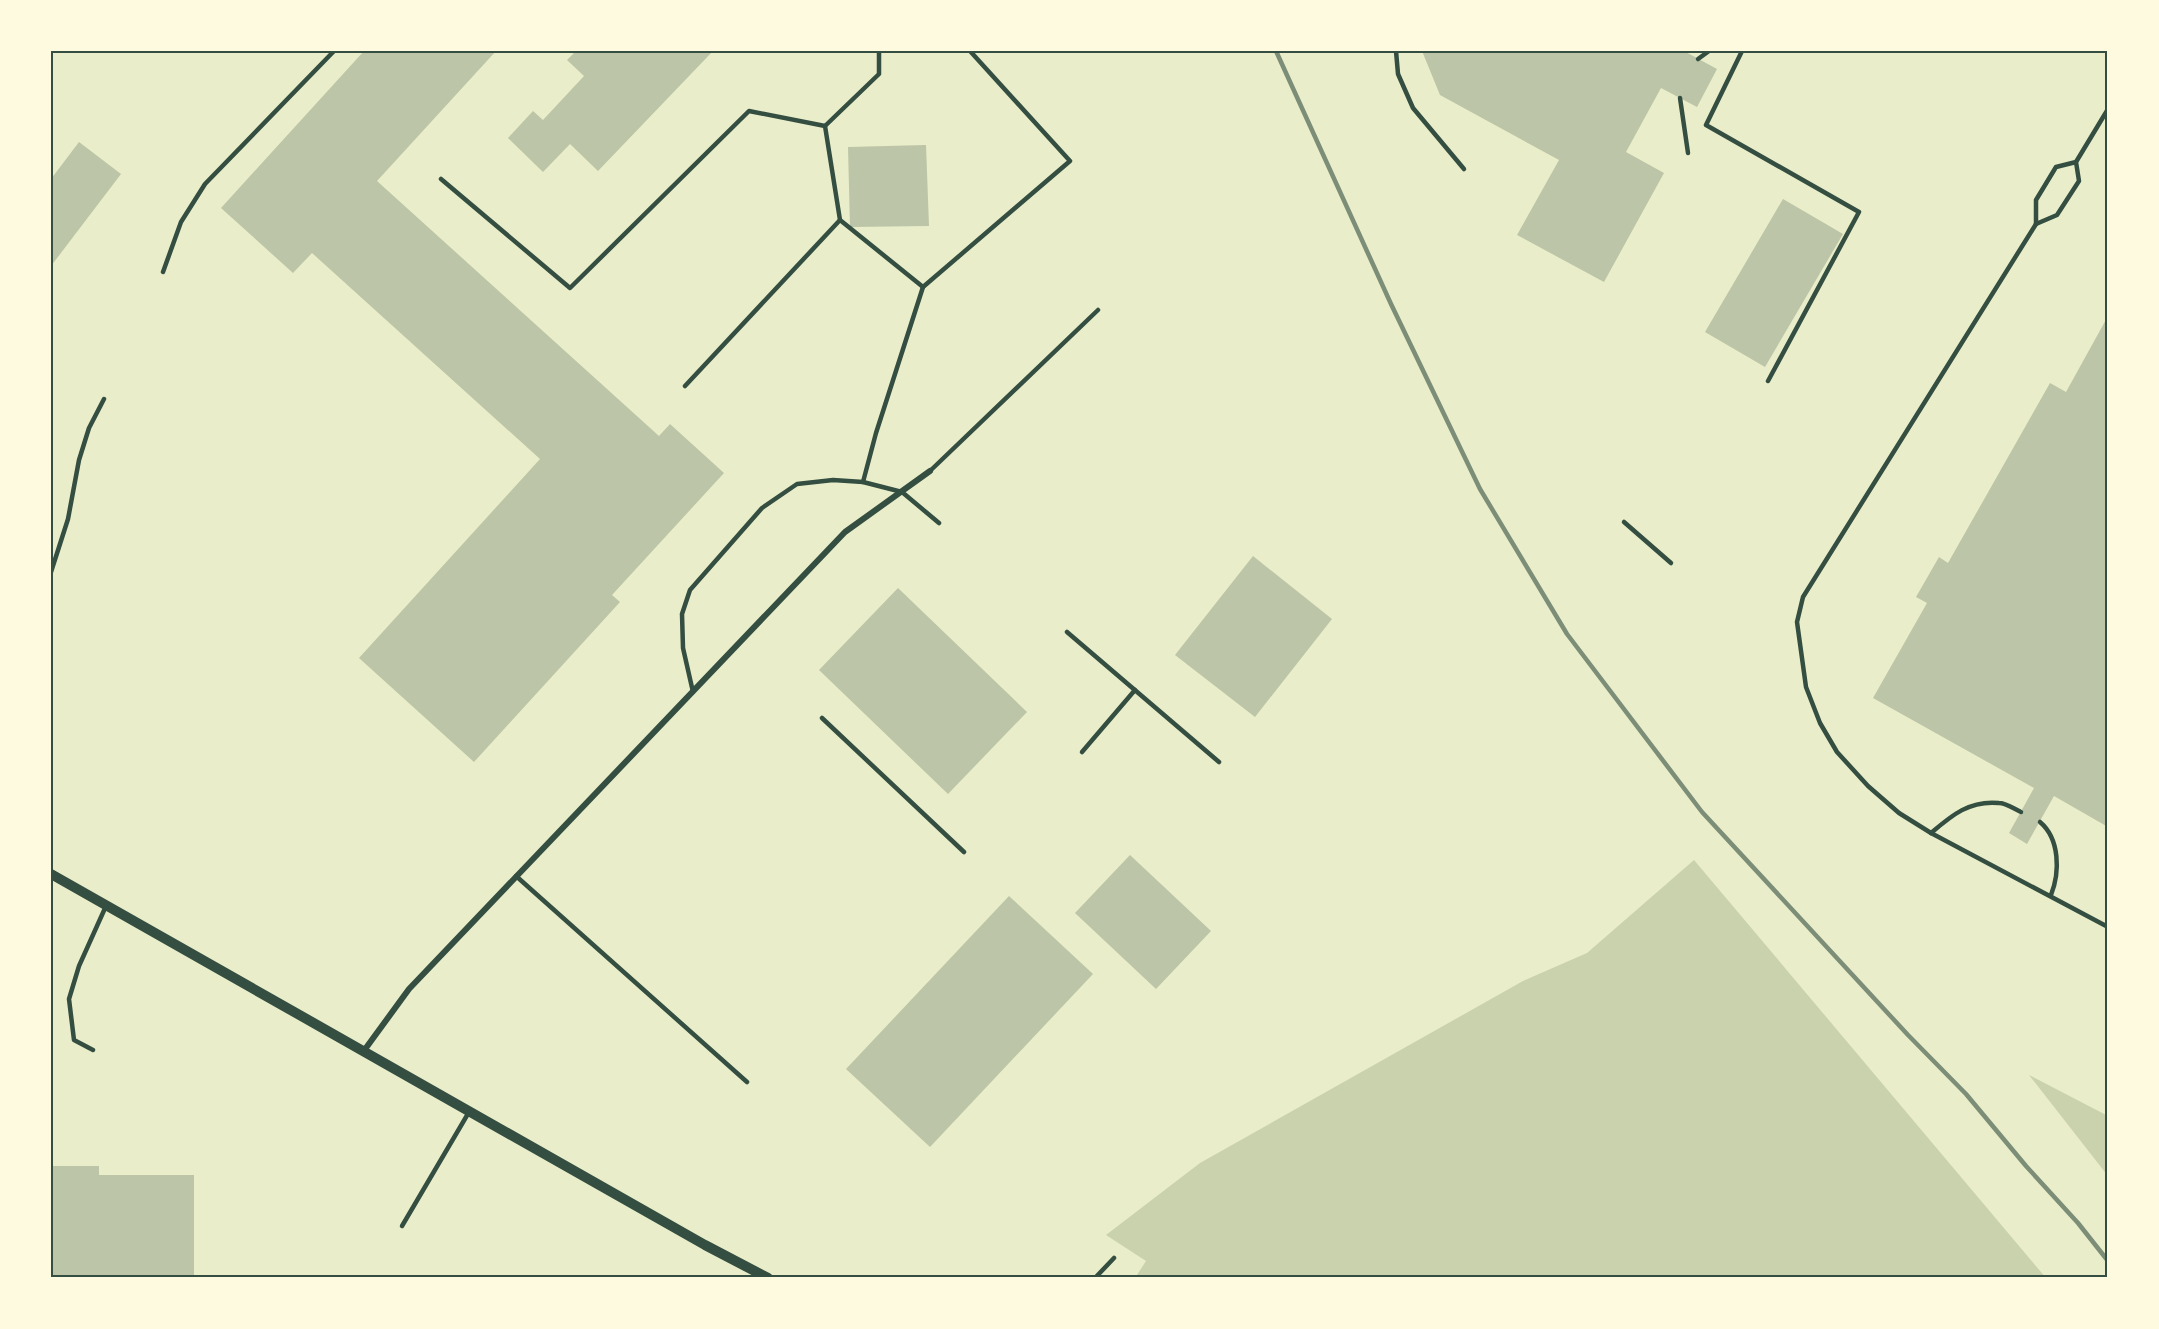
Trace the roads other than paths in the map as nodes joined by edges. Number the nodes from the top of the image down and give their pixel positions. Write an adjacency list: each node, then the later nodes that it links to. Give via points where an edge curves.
1 (334, 51): 17 (lane, via 205,184 181,222)
2 (879, 51): 10 (lane, via 879,74)
3 (970, 51): 18 (lane, via 1070,161)
4 (1396, 51): 13 (lane, via 1398,74 1413,108)
5 (1709, 51): 7 (lane)
6 (1742, 51): 20 (lane, via 1706,124 1859,212)
7 (1698, 59)
8 (1680, 98): 11 (lane)
9 (2108, 108): 12 (lane)
10 (825, 126): 14 (lane, via 749,111 570,288); 15 (lane)
11 (1688, 153)
12 (2076, 162): 16 (lane, via 2079,181 2057,215); 16 (lane, via 2056,167 2036,200)
13 (1464, 169)
14 (441, 179)
15 (840, 220): 18 (lane); 21 (lane)
16 (2036, 224): 38 (lane, via 1803,597 1797,622 1806,687 1837,752 1899,813)
17 (163, 272)
18 (923, 287): 24 (lane)
19 (1098, 310): 23 (lane)
20 (1768, 381)
21 (685, 386)
22 (104, 399): 29 (lane, via 79,460 68,519)
23 (930, 471): 25 (street)
24 (863, 482): 25 (lane); 32 (lane, via 797,484 762,508 690,590 682,615 683,648)
25 (902, 492): 27 (lane); 32 (street, via 845,532)
26 (1624, 522): 28 (lane)
27 (939, 523)
28 (1671, 562)
29 (51, 572)
30 (1067, 632): 31 (lane)
31 (1135, 690): 34 (lane); 35 (lane)
32 (693, 692): 41 (street)
33 (822, 718): 39 (lane)
34 (1082, 752)
35 (1219, 762)
36 (2021, 812): 38 (lane, via 2000,803 1968,806)
37 (2040, 822): 42 (lane, via 2049,830 2057,863 2057,880)
38 (1931, 833): 42 (lane)
39 (964, 852)
40 (51, 874): 43 (street)
41 (516, 876): 46 (street, via 410,989); 47 (lane)
42 (2051, 895): 44 (lane)
43 (106, 906): 45 (lane, via 69,999 74,1040); 46 (street)
44 (2108, 927)
45 (93, 1050)
46 (363, 1052): 48 (street)
47 (747, 1082)
48 (469, 1112): 49 (lane); 51 (street)
49 (402, 1226)
50 (1114, 1258): 52 (lane)
51 (768, 1278)
52 (1095, 1278)

